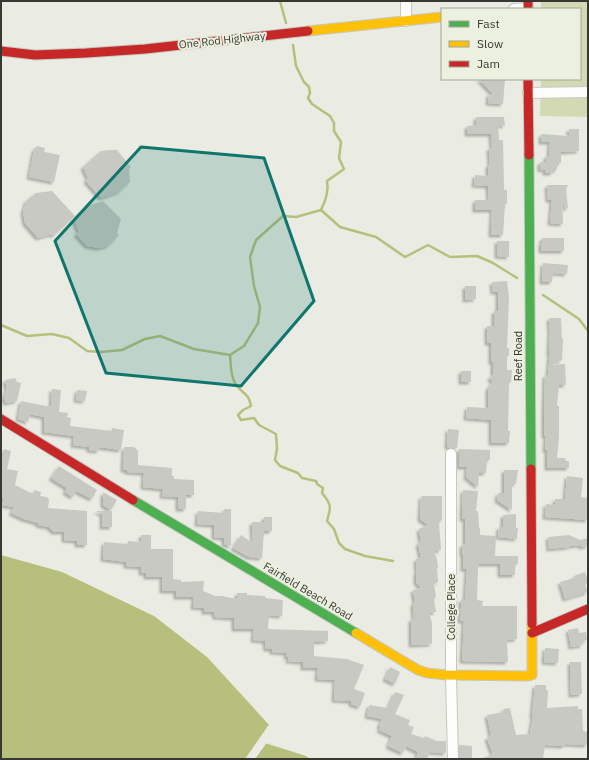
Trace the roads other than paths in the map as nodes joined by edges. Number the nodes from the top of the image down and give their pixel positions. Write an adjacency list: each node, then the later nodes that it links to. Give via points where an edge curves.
1 (406, 1): 3 (street)
2 (441, 17): 3 (street, One Rod Highway)
3 (406, 21): 4 (street, One Rod Highway, via 145,49 35,55)
4 (1, 51)
5 (528, 80): 7 (street, Reef Road)
6 (588, 92): 7 (street)
7 (528, 93): 11 (street, Reef Road)
8 (1, 419): 12 (street, Fairfield Beach Road, via 418,670)
9 (451, 454): 12 (street, College Place)
10 (588, 609): 11 (street)
11 (532, 633): 12 (street, Fairfield Beach Road, via 532,675)
12 (451, 675): 13 (street, College Place)
13 (453, 759)

